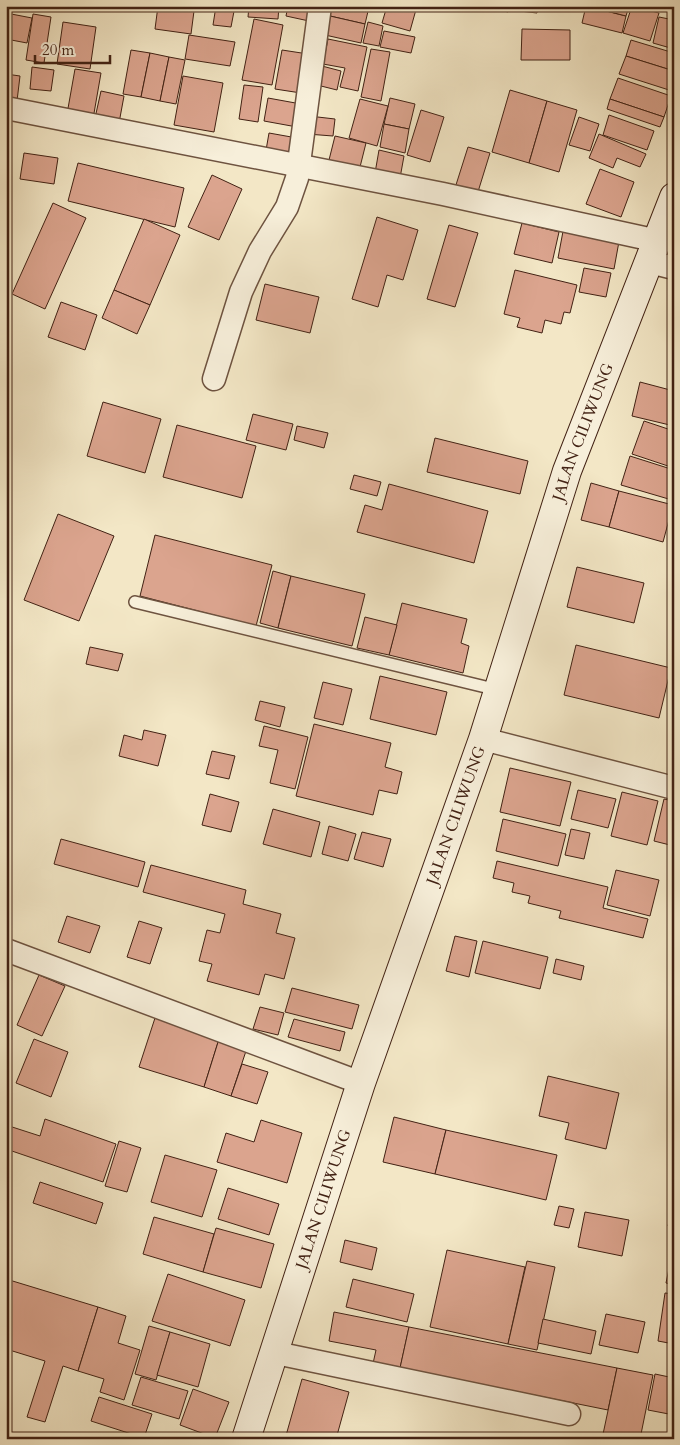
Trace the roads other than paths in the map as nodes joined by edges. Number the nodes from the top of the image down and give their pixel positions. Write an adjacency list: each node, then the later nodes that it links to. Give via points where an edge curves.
1 (320, 6): 3 (street)
2 (6, 108): 3 (street)
3 (299, 167): 5 (street, via 443,194); 6 (street, via 287,207 260,251 241,292)
4 (674, 197): 5 (main road, JALAN CILIWUNG)
5 (661, 257): 8 (main road, JALAN CILIWUNG, via 567,471)
6 (214, 379)
7 (135, 602): 8 (lane)
8 (498, 690): 9 (main road, JALAN CILIWUNG)
9 (483, 739): 10 (street); 12 (main road, JALAN CILIWUNG)
10 (674, 788)
11 (6, 950): 12 (street)
12 (361, 1083): 13 (main road, JALAN CILIWUNG)
13 (276, 1354): 14 (street); 15 (main road, JALAN CILIWUNG)
14 (569, 1414)
15 (246, 1439)

